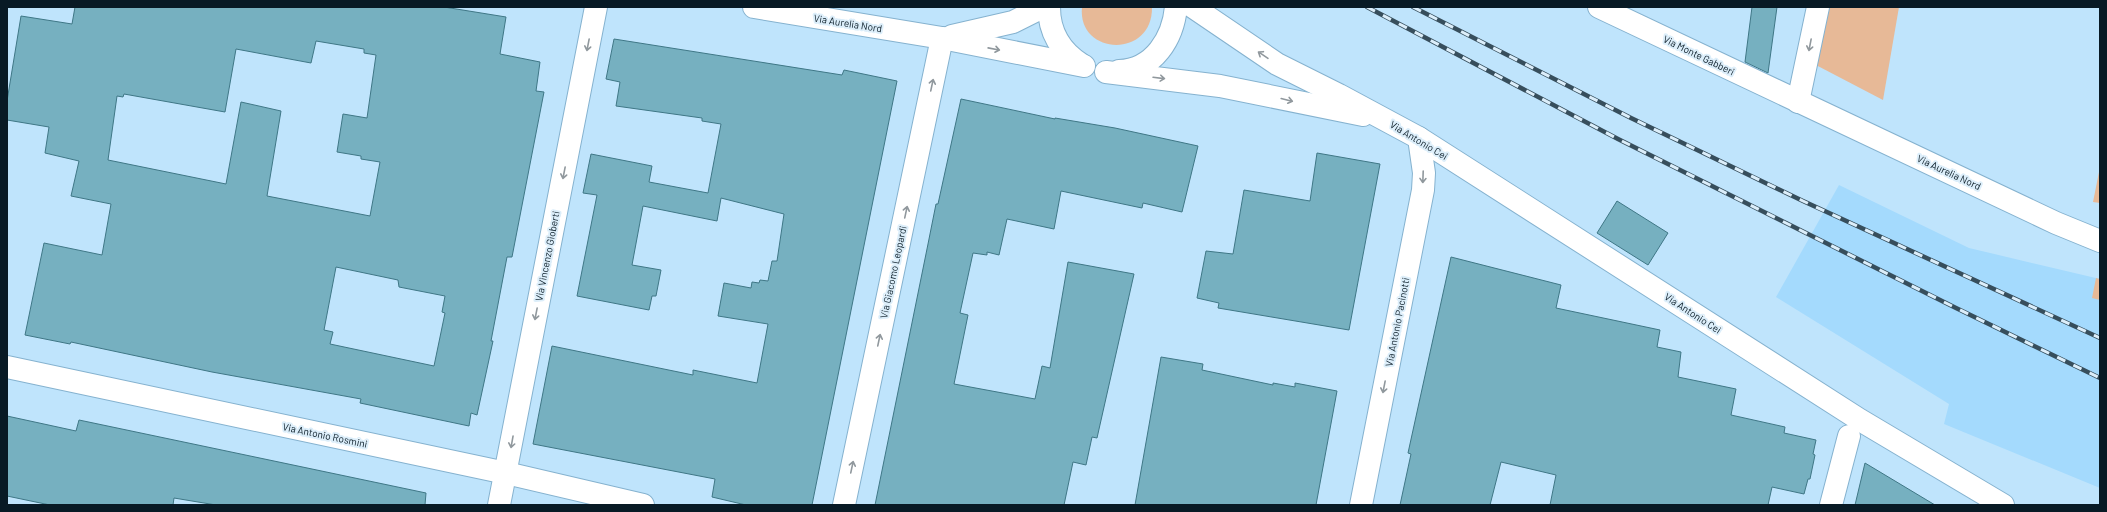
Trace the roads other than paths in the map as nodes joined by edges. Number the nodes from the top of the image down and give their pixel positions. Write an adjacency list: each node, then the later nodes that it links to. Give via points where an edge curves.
1 (596, 7): 18 (street, Via Vincenzo Gioberti, one-way to 18)
2 (754, 7): 9 (street, Via Aurelia Nord)
3 (1043, 7): 9 (street, Via Aurelia Nord, via 1013,22)
4 (1049, 7): 10 (street, via 1050,22 1057,41 1064,51)
5 (1176, 7): 11 (street, via 1173,25 1166,42 1155,56 1141,66 1124,71)
6 (1193, 7): 13 (street, Via Antonio Cei, one-way to 6, via 1276,64)
7 (1599, 7): 12 (street, Via Monte Gabberi)
8 (1818, 7): 12 (street, one-way to 12)
9 (942, 38): 10 (street, Via Aurelia Nord, one-way to 10); 21 (street, Via Giacomo Leopardi, one-way to 9)
10 (1084, 66): 11 (street, Via Aurelia Nord)
11 (1106, 72): 13 (street, Via Antonio Cei, one-way to 13, via 1220,86)
12 (1798, 102): 15 (street, Via Aurelia Nord, via 2056,223)
13 (1384, 119): 14 (street, Via Antonio Cei)
14 (1419, 138): 22 (street, Via Antonio Pacinotti, one-way to 22, via 1424,173 1423,190); 24 (street, Via Antonio Cei, via 1856,417)
15 (2100, 241)
16 (7, 366): 18 (street, Via Antonio Rosmini)
17 (1849, 436): 23 (street)
18 (506, 473): 19 (street, Via Vincenzo Gioberti); 20 (street, Via Antonio Rosmini)
19 (498, 505)
20 (643, 505)
21 (844, 505)
22 (1361, 505)
23 (1831, 505)
24 (2003, 505)

